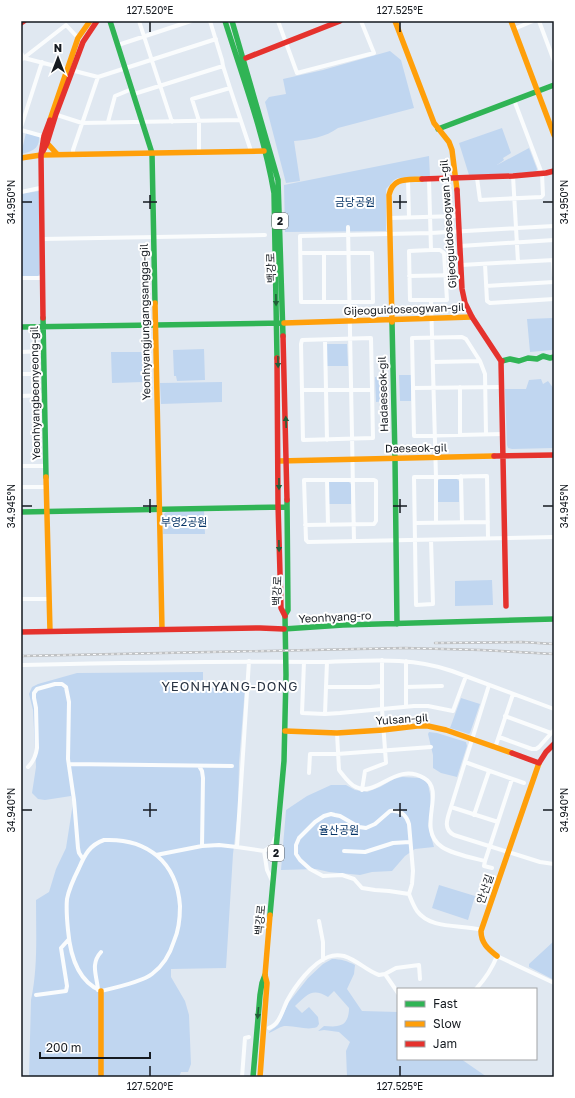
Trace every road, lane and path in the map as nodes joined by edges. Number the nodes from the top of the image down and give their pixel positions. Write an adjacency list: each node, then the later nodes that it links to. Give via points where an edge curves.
1 (24, 21): 20 (street)
2 (63, 21): 21 (street)
3 (90, 21): 25 (street, Yeonhyangbeonyeong-gil)
4 (97, 21): 25 (street, Yeonhyangbeonyeong-gil)
5 (110, 21): 27 (street, Yeonhyangjungangsangga-gil)
6 (139, 21): 23 (street)
7 (191, 21): 23 (street)
8 (210, 21): 24 (street)
9 (221, 21): 50 (street, 2, via 252,114)
10 (225, 21): 50 (street, 백강로)
11 (232, 21): 50 (street, 백강로)
12 (236, 21): 29 (street, 2)
13 (278, 21): 26 (street)
14 (340, 21): 26 (street)
15 (361, 21): 26 (street, via 374,53 297,73)
16 (395, 21): 53 (street, Gijeoguidoseogwan 1-gil)
17 (511, 21): 22 (street)
18 (533, 21): 22 (street)
19 (539, 21): 32 (street)
20 (21, 24)
21 (66, 25): 25 (street); 30 (street)
22 (514, 29): 42 (street)
23 (144, 36): 27 (street); 31 (street)
24 (216, 39): 31 (street); 34 (street)
25 (80, 40): 36 (street, Yeonhyangbeonyeong-gil)
26 (286, 42): 29 (street)
27 (118, 45): 35 (street, Yeonhyangjungangsangga-gil)
28 (21, 53): 30 (street)
29 (246, 58): 50 (street, 2, via 262,112)
30 (23, 59): 33 (street)
31 (152, 60): 35 (street); 38 (street)
32 (554, 61)
33 (42, 62): 36 (street); 52 (street)
34 (223, 66): 38 (street); 40 (street)
35 (126, 69): 37 (street); 41 (street, Yeonhyangjungangsangga-gil)
36 (70, 70): 37 (street); 44 (street, Yeonhyangbeonyeong-gil)
37 (98, 77): 51 (street)
38 (160, 85): 41 (street); 49 (street)
39 (554, 85): 42 (street)
40 (230, 88): 45 (street); 46 (street, via 192,99)
41 (133, 91): 47 (street, via 116,96); 48 (street, Yeonhyangjungangsangga-gil)
42 (538, 91): 43 (street); 54 (street)
43 (514, 100): 53 (street); 66 (street)
44 (54, 114): 51 (street); 55 (street, Yeonhyangbeonyeong-gil)
45 (240, 120): 46 (street); 57 (street)
46 (199, 121): 49 (street); 56 (street)
47 (108, 122): 48 (street); 51 (street)
48 (142, 122): 49 (street); 59 (street, Yeonhyangjungangsangga-gil)
49 (172, 122)
50 (259, 122): 58 (street, 백강로 / 2); 116 (street, 백강로 / 2, via 278,180)
51 (82, 123): 61 (street)
52 (21, 128): 55 (street)
53 (438, 129): 69 (street, Gijeoguidoseogwan 1-gil, via 452,150)
54 (554, 135)
55 (46, 140): 60 (street); 62 (street, Yeonhyangbeonyeong-gil); 63 (street)
56 (199, 151): 57 (street); 59 (street)
57 (251, 151): 58 (street)
58 (264, 151): 116 (street, 백강로 / 2, one-way to 116, via 274,193)
59 (152, 153): 61 (street); 87 (street, Yeonhyangjungangsangga-gil)
60 (57, 154): 61 (street); 62 (street)
61 (73, 154)
62 (41, 155): 63 (street); 72 (street, Yeonhyangbeonyeong-gil)
63 (31, 156): 64 (street)
64 (21, 158)
65 (554, 171): 66 (street)
66 (542, 174): 67 (street); 74 (street, via 542,196)
67 (513, 176): 68 (street); 74 (street)
68 (477, 178): 69 (street); 74 (street, via 480,200)
69 (456, 179): 71 (street); 75 (street, Gijeoguidoseogwan 1-gil)
70 (408, 180): 71 (street); 76 (street); 78 (street, Hadaeseok-gil, via 394,183 389,190)
71 (429, 180): 77 (street)
72 (40, 188): 73 (street); 88 (street, Yeonhyangbeonyeong-gil)
73 (21, 192)
74 (514, 198): 81 (street)
75 (458, 216): 77 (street); 82 (street, Gijeoguidoseogwan 1-gil)
76 (409, 217): 77 (street); 78 (street)
77 (430, 217): 83 (street)
78 (388, 218): 86 (street, Hadaeseok-gil)
79 (554, 226): 81 (street)
80 (348, 227): 85 (street)
81 (516, 227): 82 (street); 90 (street)
82 (459, 232): 83 (street); 91 (street, Gijeoguidoseogwan 1-gil)
83 (430, 233): 86 (street); 92 (street)
84 (265, 235): 87 (street)
85 (348, 235): 86 (street); 93 (street, via 300,236); 95 (street)
86 (389, 235): 114 (street, Hadaeseok-gil)
87 (154, 237): 88 (street); 117 (street, Yeonhyangjungangsangga-gil)
88 (42, 239): 105 (street, Yeonhyangbeonyeong-gil)
89 (554, 240): 90 (street)
90 (517, 242): 91 (street); 97 (street)
91 (460, 246): 99 (street, Gijeoguidoseogwan 1-gil)
92 (431, 250): 100 (street, via 440,250 444,253); 102 (street, via 409,251)
93 (300, 253): 94 (street); 110 (street, via 300,302)
94 (324, 253): 95 (street); 110 (street)
95 (348, 253): 111 (street); 111 (street, via 372,252 373,302)
96 (553, 260): 97 (street); 103 (street)
97 (518, 262): 98 (street)
98 (485, 264): 99 (street); 107 (street)
99 (461, 266): 101 (street, Gijeoguidoseogwan 1-gil)
100 (446, 275): 101 (street); 102 (street); 109 (street, via 446,300)
101 (461, 275): 112 (street, Gijeoguidoseogwan 1-gil, via 463,297)
102 (409, 276): 109 (street, via 410,300)
103 (554, 276)
104 (21, 278): 105 (street)
105 (42, 278): 118 (street, Yeonhyangbeonyeong-gil)
106 (554, 282): 107 (street)
107 (486, 286): 108 (street, via 487,301 490,303)
108 (554, 299)
109 (431, 300): 113 (street)
110 (324, 302): 111 (street)
111 (349, 302): 115 (street)
112 (472, 317): 113 (street, Gijeoguidoseogwan-gil); 127 (street, Gijeoguidoseogwan-gil)
113 (432, 318): 114 (street, Gijeoguidoseogwan-gil); 120 (street)
114 (391, 319): 115 (street, Gijeoguidoseogwan-gil); 151 (street, Hadaeseok-gil)
115 (349, 320): 116 (street, Gijeoguidoseogwan-gil); 121 (street)
116 (280, 322): 117 (street, Gijeoguidoseogwan-gil); 153 (street, 백강로 / 2, one-way to 153); 154 (street, 백강로 / 2, one-way to 116)
117 (155, 325): 118 (street, Gijeoguidoseogwan-gil); 165 (street, Yeonhyangjungangsangga-gil)
118 (44, 326): 119 (street, Gijeoguidoseogwan-gil); 123 (street, Yeonhyangbeonyeong-gil)
119 (21, 327)
120 (432, 338): 126 (street, via 462,337); 128 (street); 133 (street, via 412,338)
121 (350, 339): 122 (street); 138 (street); 139 (street, via 371,338)
122 (325, 340): 136 (street, via 302,340); 137 (street)
123 (44, 351): 124 (street); 130 (street, Yeonhyangbeonyeong-gil)
124 (21, 352)
125 (554, 357): 127 (street)
126 (480, 361): 128 (street); 131 (street, via 485,374)
127 (501, 361): 132 (street)
128 (433, 362): 134 (street)
129 (21, 374): 130 (street)
130 (45, 374): 140 (street, Yeonhyangbeonyeong-gil)
131 (485, 387): 132 (street); 135 (street); 142 (street)
132 (502, 387): 143 (street)
133 (413, 388): 134 (street); 144 (street, via 414,436)
134 (434, 388): 135 (street); 144 (street)
135 (460, 388): 145 (street)
136 (302, 390): 137 (street); 147 (street, via 303,440)
137 (326, 390): 138 (street); 147 (street)
138 (351, 390): 139 (street); 146 (street)
139 (372, 390): 146 (street, via 372,438)
140 (45, 395): 141 (street); 156 (street, Yeonhyangbeonyeong-gil)
141 (21, 396)
142 (486, 434): 143 (street); 145 (street)
143 (503, 434): 149 (street)
144 (435, 435): 145 (street); 150 (street)
145 (460, 435)
146 (352, 439): 147 (street); 152 (street)
147 (327, 440)
148 (554, 455): 149 (street, Daeseok-gil)
149 (504, 456): 150 (street, Daeseok-gil); 177 (street)
150 (435, 457): 151 (street, Daeseok-gil); 158 (street)
151 (395, 458): 152 (street, Daeseok-gil); 178 (street, Hadaeseok-gil)
152 (353, 459): 154 (street, Daeseok-gil); 160 (street)
153 (279, 461): 154 (street, Daeseok-gil); 163 (street, 백강로 / 2, one-way to 163)
154 (287, 461): 164 (street, 백강로 / 2)
155 (21, 466): 156 (street)
156 (46, 466): 162 (street, Yeonhyangbeonyeong-gil)
157 (461, 476): 158 (street); 168 (street); 169 (street, via 487,476)
158 (436, 477): 170 (street, via 414,477); 171 (street)
159 (327, 480): 160 (street); 173 (street, via 304,480); 174 (street)
160 (353, 480): 172 (street); 172 (street, via 376,481 376,521 374,524)
161 (21, 487): 162 (street)
162 (47, 487): 166 (street, Yeonhyangbeonyeong-gil)
163 (279, 507): 164 (street); 165 (street); 185 (street, 백강로 / 2, one-way to 185, via 281,608)
164 (287, 507): 185 (street, 백강로 / 2, via 288,610)
165 (160, 510): 166 (street); 188 (street, Yeonhyangjungangsangga-gil)
166 (47, 511): 167 (street); 183 (street, Yeonhyangbeonyeong-gil)
167 (21, 512)
168 (462, 522): 169 (street); 171 (street)
169 (488, 522): 176 (street)
170 (415, 523): 171 (street); 179 (street)
171 (436, 523)
172 (353, 524): 174 (street); 181 (street)
173 (305, 525): 174 (street); 181 (street, via 308,542)
174 (328, 525)
175 (554, 537): 177 (street)
176 (488, 538): 177 (street); 180 (street)
177 (504, 538): 184 (street)
178 (396, 540): 179 (street); 181 (street); 187 (street, Hadaeseok-gil)
179 (415, 540): 180 (street); 180 (street, via 416,605 433,604)
180 (431, 540)
181 (354, 541)
182 (21, 599): 183 (street)
183 (50, 599): 189 (street, Yeonhyangbeonyeong-gil)
184 (506, 606)
185 (285, 615): 210 (street, 백강로 / 2)
186 (554, 620): 187 (street, Yeonhyang-ro)
187 (397, 624): 188 (street, Yeonhyang-ro, via 290,629)
188 (162, 629): 189 (street, Yeonhyang-ro)
189 (50, 631): 190 (street, Yeonhyang-ro)
190 (21, 632)
191 (382, 660): 193 (street); 195 (street); 199 (street)
192 (249, 661): 194 (street); 196 (street); 237 (street)
193 (406, 661): 197 (street, via 438,666); 202 (street)
194 (304, 662): 195 (street); 207 (street, via 302,712)
195 (327, 662): 201 (street)
196 (21, 665)
197 (466, 676): 198 (street); 204 (street, via 454,711)
198 (489, 685): 203 (street); 214 (street)
199 (382, 686): 201 (street); 205 (street)
200 (442, 686): 202 (street)
201 (326, 687): 207 (street)
202 (406, 687): 204 (street)
203 (513, 694): 206 (street); 208 (street)
204 (406, 706): 205 (street)
205 (382, 709): 207 (street); 209 (street)
206 (554, 709)
207 (325, 714)
208 (505, 716): 211 (street); 213 (street)
209 (383, 730): 212 (street, Yulsan-gil); 214 (street, Yulsan-gil, via 428,726); 218 (street)
210 (285, 732): 212 (street, Yulsan-gil); 234 (street, 백강로 / 2)
211 (552, 732): 213 (street, via 536,749)
212 (337, 733): 219 (street)
213 (499, 737): 217 (street)
214 (472, 739): 217 (street, Yulsan-gil); 220 (street)
215 (554, 744): 221 (street)
216 (431, 747): 218 (street)
217 (495, 748): 221 (street, Yulsan-gil)
218 (385, 751): 219 (street); 230 (street, via 386,763 365,771)
219 (337, 754): 227 (street, via 310,754); 230 (street, via 338,770 353,786)
220 (464, 762): 226 (street); 231 (street)
221 (539, 763): 241 (street, 안산길)
222 (69, 764): 223 (street); 225 (street, via 69,702 66,687 60,683 37,689 34,693 37,748); 243 (street, via 78,848)
223 (199, 766): 224 (street); 236 (street, via 203,778)
224 (232, 766)
225 (28, 767)
226 (489, 771): 228 (street); 232 (street)
227 (309, 772)
228 (512, 779): 229 (street); 233 (street)
229 (524, 784)
230 (362, 790): 244 (street, via 401,774 416,774 424,778 432,790 430,826 436,842 447,850)
231 (451, 807): 232 (street); 238 (street, via 446,826 450,834)
232 (474, 814): 233 (street)
233 (498, 822): 238 (street)
234 (278, 829): 239 (street, via 272,846); 247 (street, 백강로 / 2)
235 (410, 842): 240 (street, via 393,843 365,852); 248 (street, via 413,871); 248 (street, via 408,820 398,811 390,811 366,828 331,814 315,822 301,835 297,841 296,851 300,860 323,876 342,875 354,879 362,888)
236 (202, 846): 237 (street); 242 (street)
237 (237, 846): 239 (street)
238 (489, 846): 241 (street); 244 (street)
239 (264, 851): 247 (street, via 267,870)
240 (344, 851)
241 (508, 852): 245 (street); 250 (street, 안산길)
242 (156, 855): 243 (street, via 142,847 115,839 95,844); 260 (street, via 171,872 178,889 178,932 172,947 161,966 152,974 125,985)
243 (83, 859): 251 (street, via 67,901)
244 (485, 861): 246 (street, via 484,866)
245 (554, 864)
246 (492, 868)
247 (274, 884): 256 (street, 백강로 / 2)
248 (409, 894): 250 (street, via 418,912 432,922)
249 (319, 921): 254 (street, via 324,942)
250 (482, 930): 253 (street, via 484,946)
251 (69, 939): 260 (street, via 79,971 88,984); 262 (street, via 61,948 66,991)
252 (101, 952): 260 (street, via 95,963)
253 (496, 956): 258 (street); 259 (street, via 484,981)
254 (323, 960): 255 (street, via 333,956 344,957 376,974); 263 (street, via 303,978 277,1023)
255 (385, 974): 257 (street, via 396,968 418,965); 261 (street)
256 (265, 975): 267 (street, 백강로, one-way to 267, via 260,995); 268 (street, 백강로 / 2, via 267,983)
257 (420, 979)
258 (554, 983)
259 (477, 988)
260 (99, 991): 265 (street)
261 (397, 992)
262 (36, 995)
263 (269, 1028)
264 (249, 1037): 266 (street, via 245,1038)
265 (100, 1077)
266 (242, 1077)
267 (253, 1077)
268 (260, 1077)

